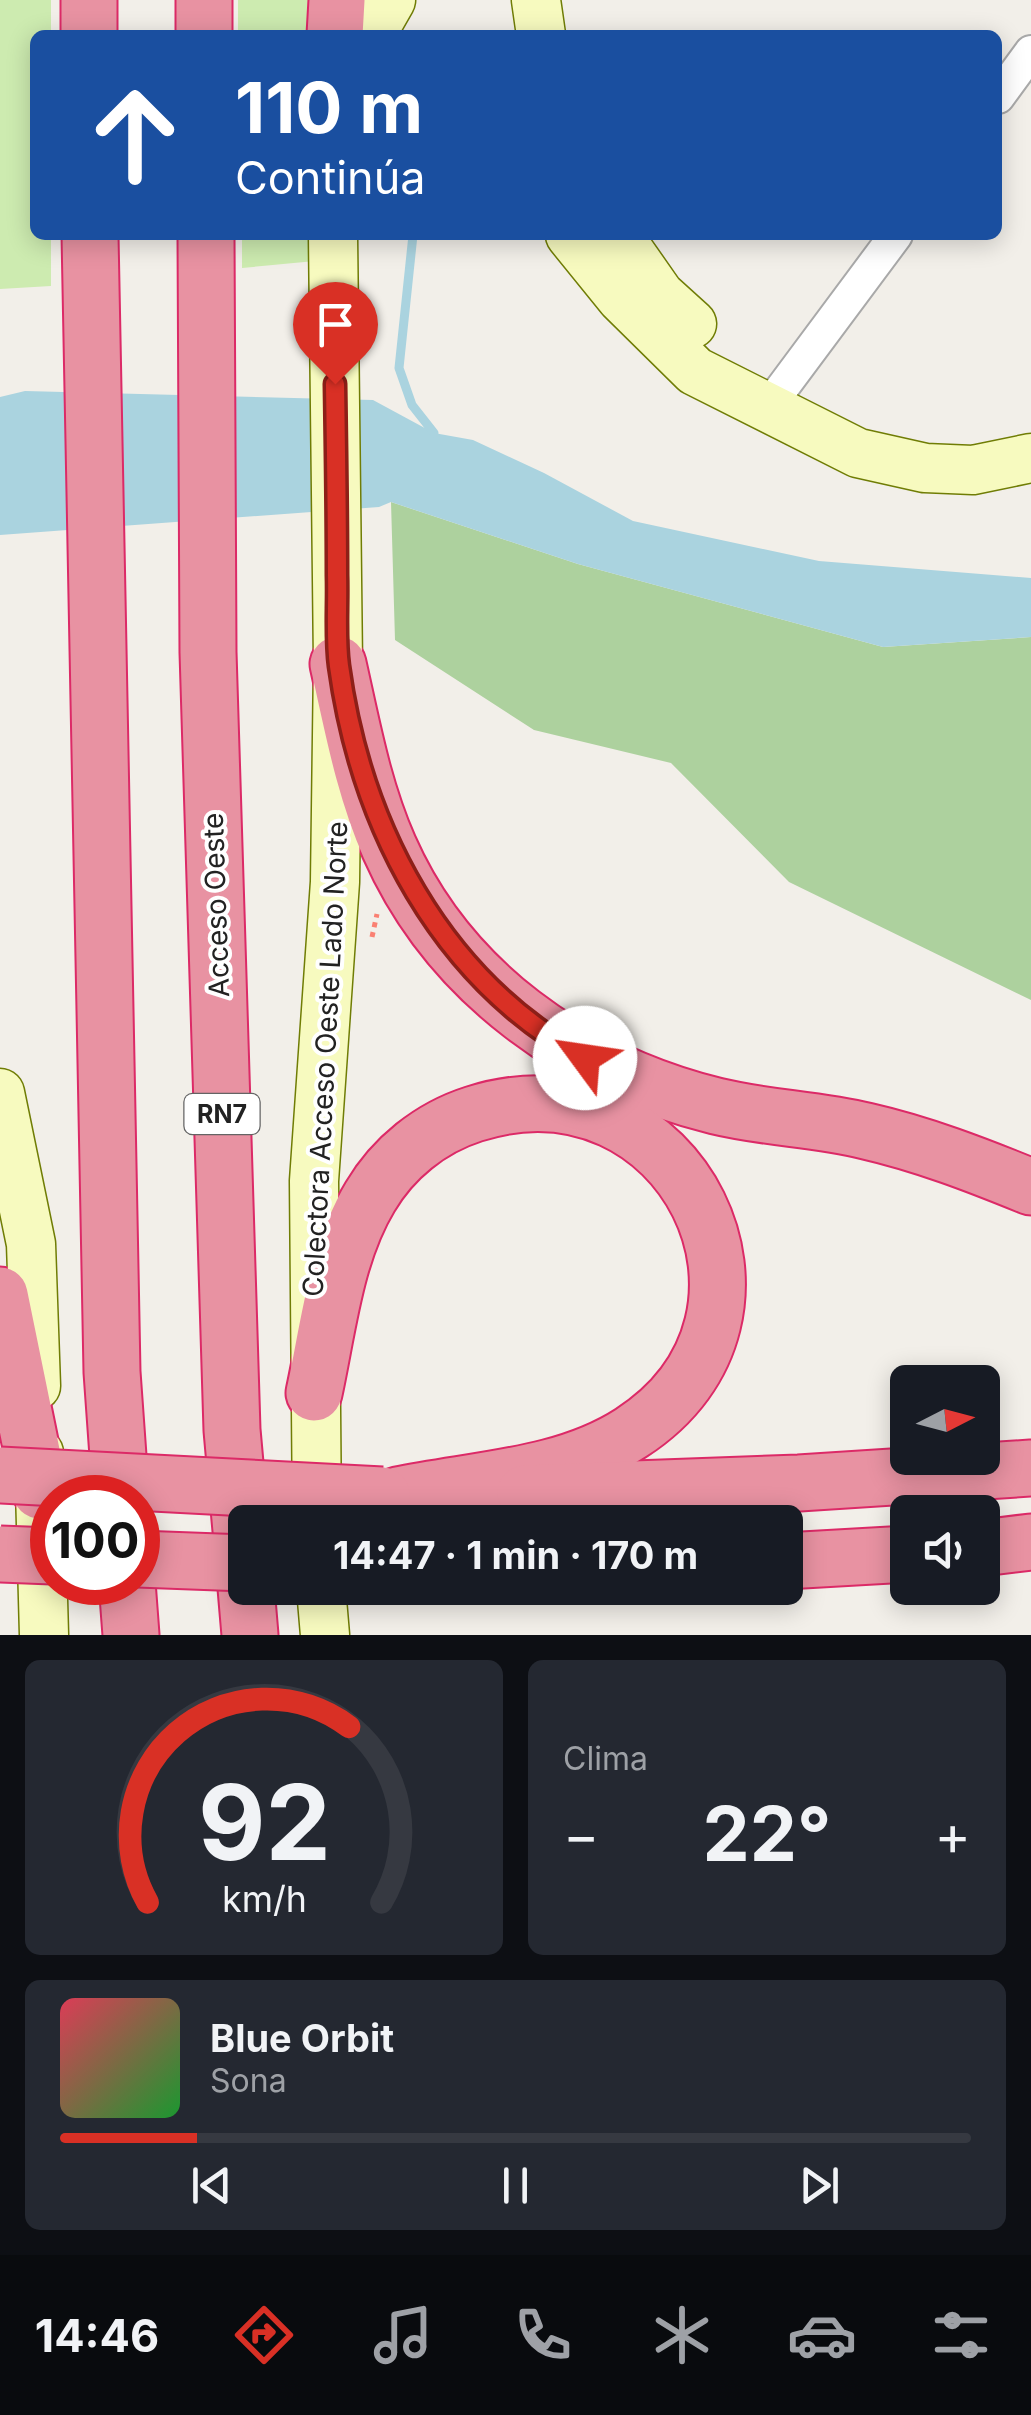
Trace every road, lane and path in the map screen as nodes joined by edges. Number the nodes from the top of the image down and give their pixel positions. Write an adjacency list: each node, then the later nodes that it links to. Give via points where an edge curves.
1 (89, 0): 6 (highway)
2 (204, 0): 7 (highway)
3 (337, 0): 8 (highway)
4 (391, 0): 9 (street)
5 (536, 0): 10 (street)
6 (89, 30)
7 (204, 30)
8 (334, 30)
9 (374, 30)
10 (540, 30)
11 (1031, 52): 12 (street)
12 (1002, 92)
13 (574, 240): 19 (street, via 695,371)
14 (622, 240): 19 (street, via 660,295 708,337)
15 (892, 240): 19 (street)
16 (333, 250): 21 (street, Colectora Acceso Oeste Lado Norte)
17 (90, 253): 29 (highway)
18 (206, 255): 32 (highway, Acceso Oeste / RN7, via 208,652)
19 (768, 408): 20 (street, via 858,453 906,465 972,470)
20 (1031, 458)
21 (338, 642): 22 (highway, via 359,761); 27 (street, Colectora Acceso Oeste Lado Norte, via 335,882 314,1182)
22 (398, 867): 23 (path, via 379,903); 25 (highway, via 473,970 530,1024 585,1058 672,1094 893,1137)
23 (372, 938)
24 (0, 1093): 30 (street, via 31,1244)
25 (1031, 1187)
26 (0, 1295): 30 (highway)
27 (314, 1393): 31 (highway, via 339,1273 368,1200 432,1133 492,1108 558,1104 618,1120 676,1167 709,1226 718,1294 706,1345 679,1392 631,1433 578,1459); 33 (street, Colectora Acceso Oeste Lado Norte)
28 (1031, 1468): 31 (highway, via 668,1490)
29 (119, 1475)
30 (20, 1483): 31 (highway, bridge); 45 (street)
31 (390, 1495)
32 (239, 1505)
33 (317, 1505)
34 (1031, 1542): 35 (highway)
35 (1000, 1546)
36 (0, 1554): 37 (highway, bridge)
37 (30, 1555)
38 (890, 1555): 40 (highway)
39 (160, 1560): 41 (highway, bridge)
40 (803, 1560)
41 (228, 1562)
42 (129, 1605): 46 (highway)
43 (247, 1605): 47 (highway)
44 (322, 1605): 48 (street)
45 (44, 1635)
46 (131, 1635)
47 (250, 1635)
48 (324, 1635)

